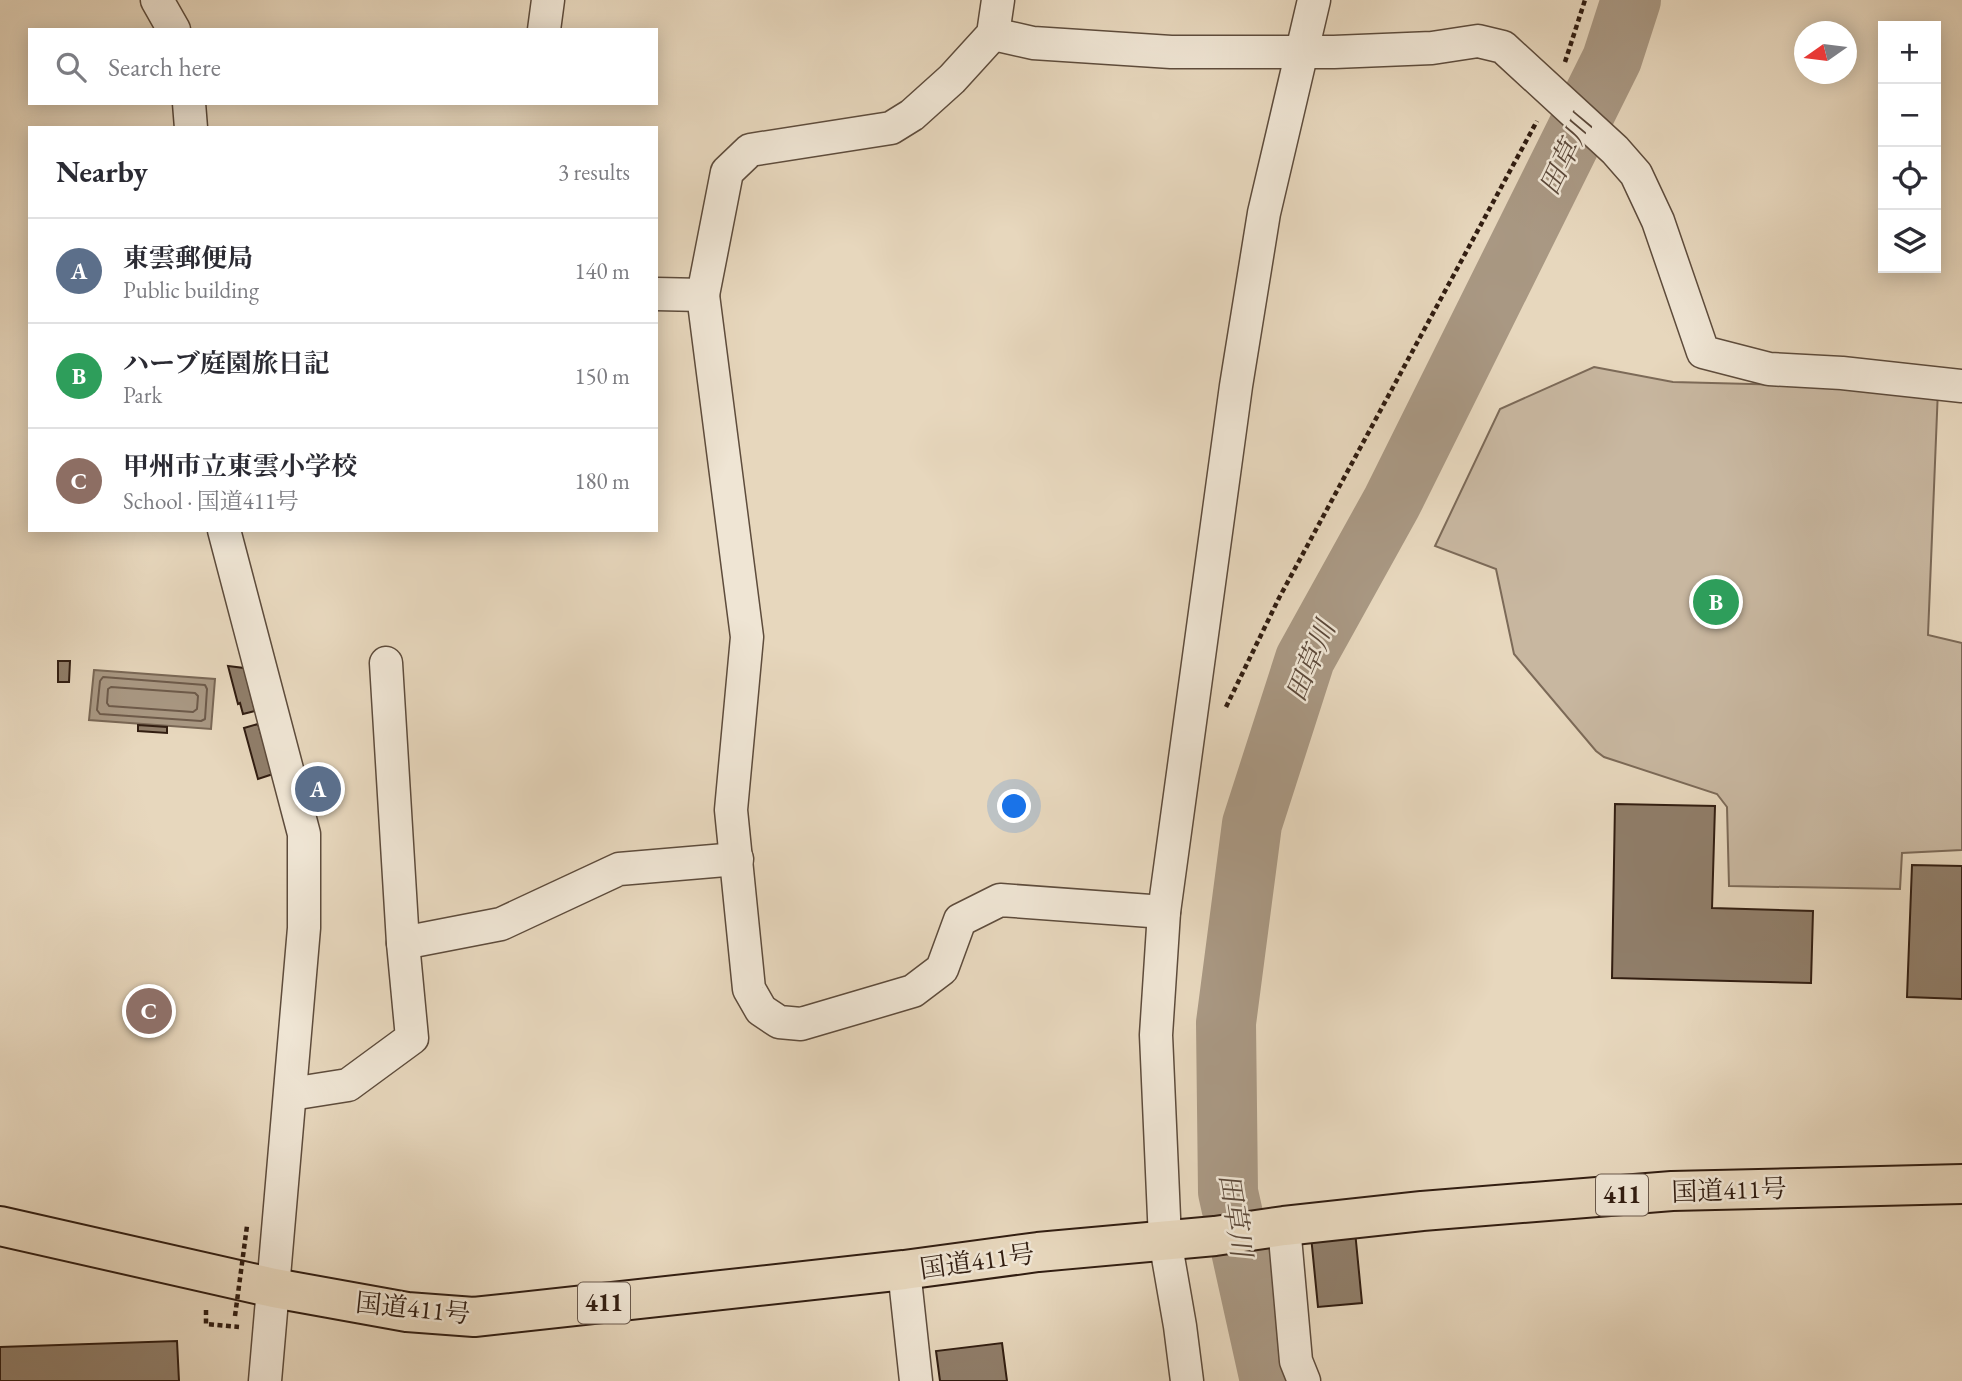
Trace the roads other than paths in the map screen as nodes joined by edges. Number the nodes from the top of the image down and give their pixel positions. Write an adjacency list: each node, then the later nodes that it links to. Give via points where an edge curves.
1 (157, 0): 5 (street)
2 (548, 0): 6 (street)
3 (998, 0): 7 (street)
4 (1314, 0): 8 (street)
5 (173, 28)
6 (544, 28)
7 (993, 34): 8 (street, via 1033,43 1171,52); 12 (street, via 912,115 891,128 750,150 727,172)
8 (1303, 51): 13 (street, via 1432,48 1478,41 1503,47 1615,149 1636,174 1658,221 1703,352 1769,369); 17 (street, via 1260,239 1236,386)
9 (189, 105): 10 (street)
10 (191, 126)
11 (658, 295): 12 (street)
12 (704, 295): 16 (street, via 747,637 731,810)
13 (1962, 386)
14 (225, 532): 19 (street, via 304,834 304,928)
15 (386, 663): 18 (street)
16 (737, 859): 17 (street, via 749,989 761,1010 779,1022 801,1024 913,991 942,969 960,920 1000,900); 18 (street, via 619,869 501,924)
17 (1164, 912): 23 (street, via 1156,1035)
18 (403, 943): 19 (street, via 412,1038 348,1085)
19 (291, 1094): 25 (street)
20 (1962, 1184): 22 (highway, 国道411号 / 411, via 1672,1191)
21 (0, 1226): 25 (highway, 国道411号 / 411)
22 (1284, 1226): 23 (highway, 国道411号 / 411); 29 (street, via 1296,1361)
23 (1165, 1240): 24 (highway, 国道411号 / 411); 28 (street)
24 (904, 1270): 25 (highway, 国道411号 / 411, via 474,1317 407,1312); 27 (street)
25 (274, 1288): 26 (street)
26 (265, 1381)
27 (916, 1381)
28 (1187, 1381)
29 (1304, 1381)

